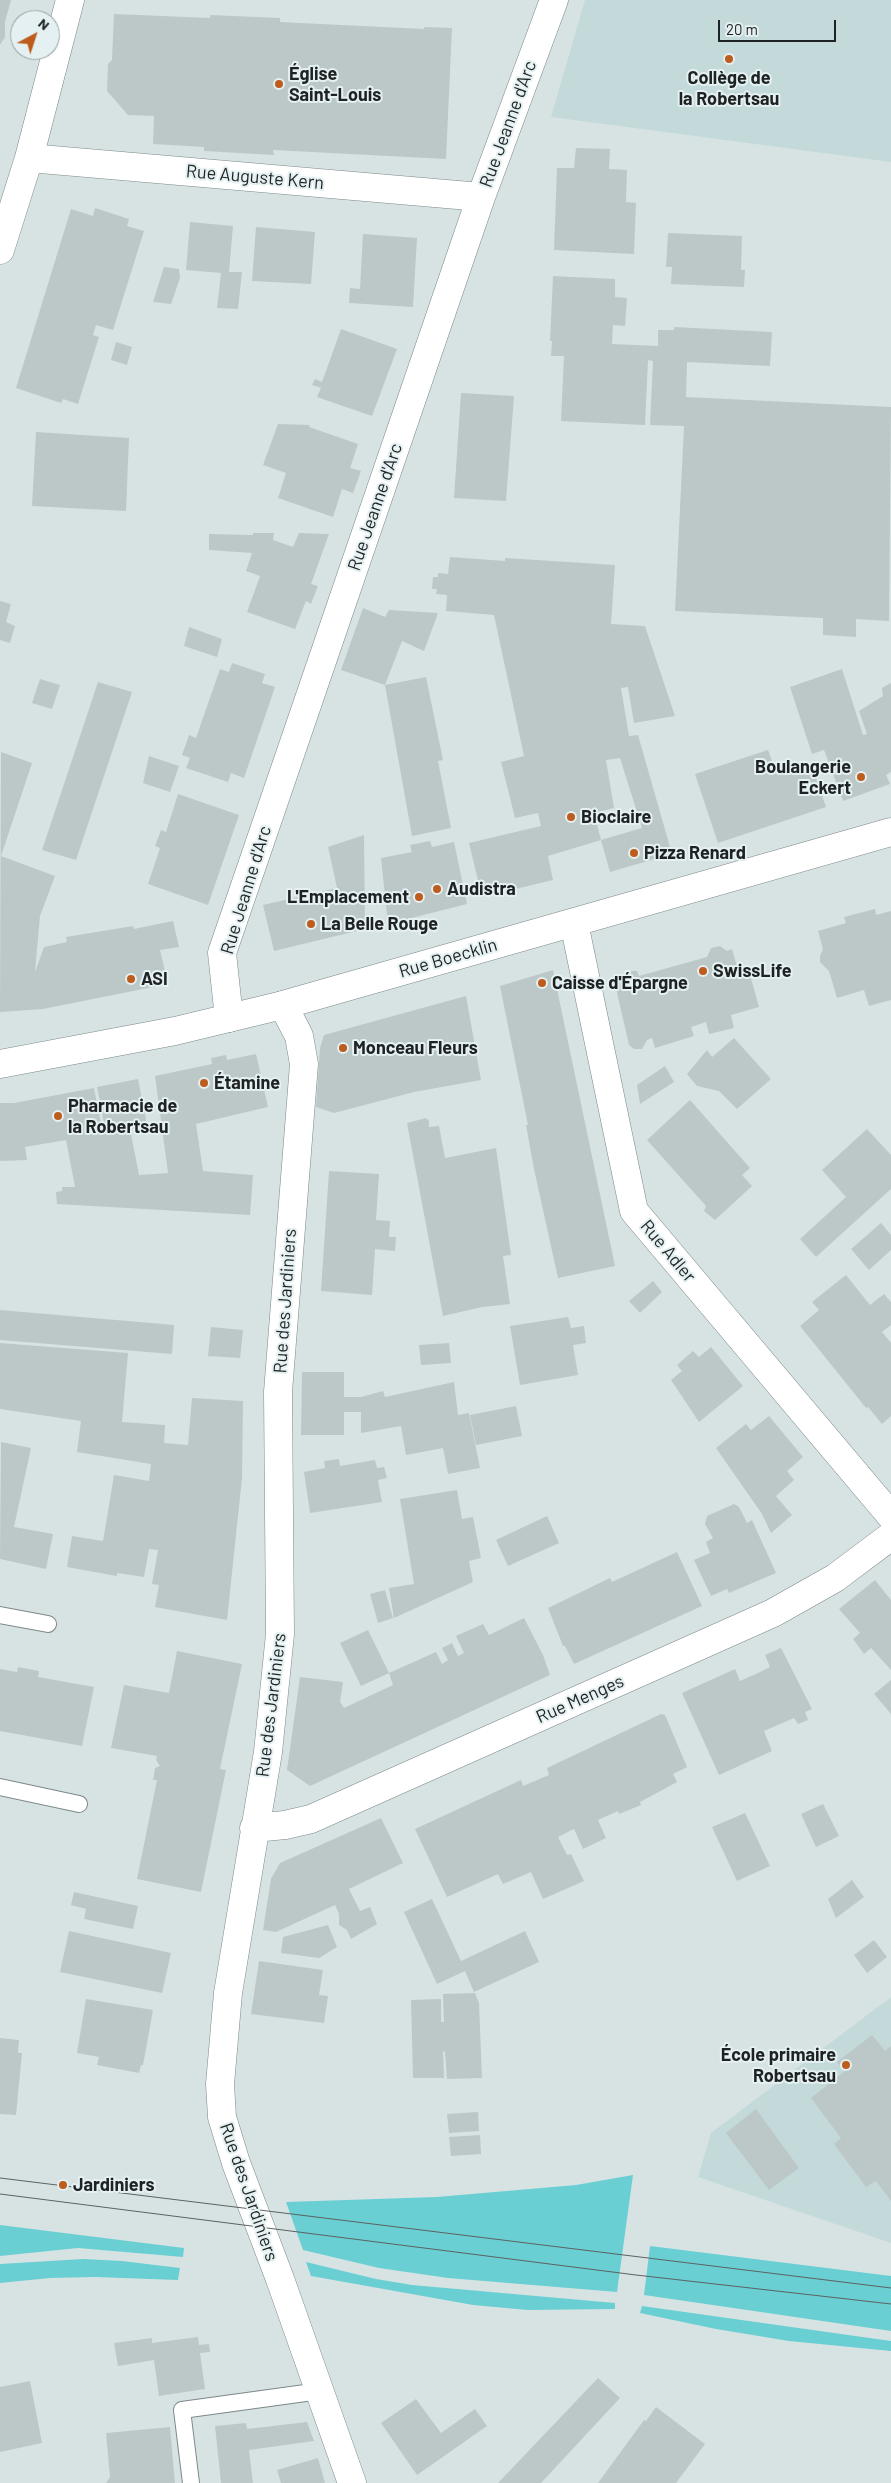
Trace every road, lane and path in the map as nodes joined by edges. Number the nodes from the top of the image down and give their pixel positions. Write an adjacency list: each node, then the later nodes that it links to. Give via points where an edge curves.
1 (70, 0): 3 (street)
2 (554, 0): 4 (street, Rue Jeanne d'Arc)
3 (29, 158): 4 (street, Rue Auguste Kern); 5 (street)
4 (481, 197): 9 (street, Rue Jeanne d'Arc, via 222,953)
5 (0, 250)
6 (891, 832): 7 (street, Rue Boecklin)
7 (574, 923): 8 (street, Rue Boecklin); 11 (street, Rue Adler, via 634,1210)
8 (283, 1005): 9 (street, Rue Boecklin); 17 (street, Rue des Jardiniers, via 299,1036 304,1064 278,1392 279,1661 268,1752)
9 (229, 1018): 10 (street, Rue Boecklin)
10 (0, 1064)
11 (891, 1516)
12 (891, 1536): 17 (street, Rue Menges, via 835,1578 773,1613 311,1819)
13 (0, 1615): 14 (lane)
14 (48, 1624)
15 (0, 1788): 16 (lane)
16 (79, 1804)
17 (254, 1828): 18 (street, Rue des Jardiniers, via 228,1992 220,2084 222,2117)
18 (320, 2391): 19 (lane, via 182,2410); 20 (street, Rue des Jardiniers)
19 (191, 2483)
20 (352, 2483)

